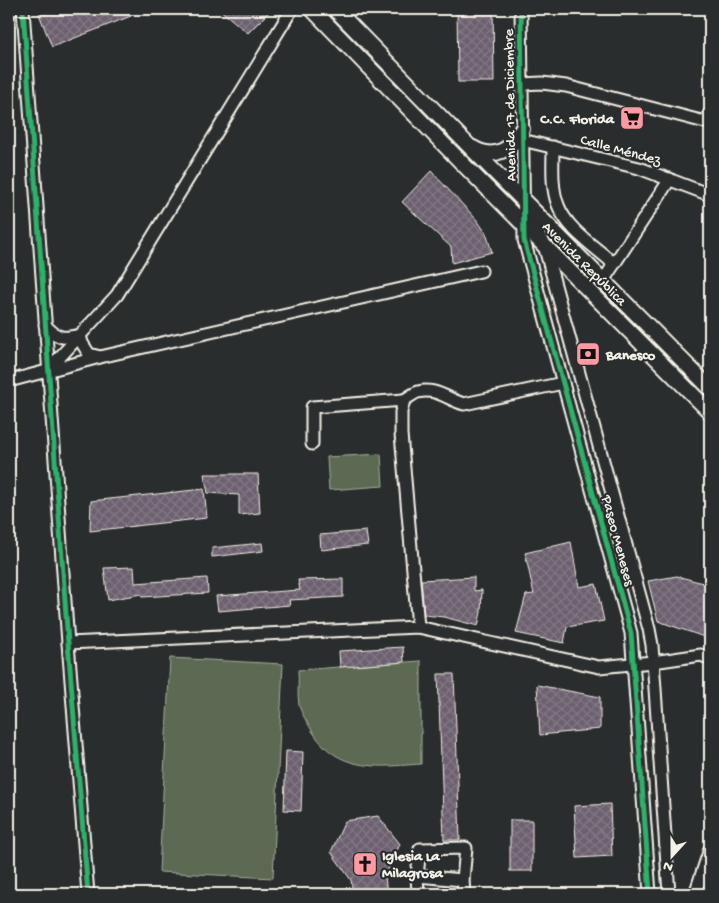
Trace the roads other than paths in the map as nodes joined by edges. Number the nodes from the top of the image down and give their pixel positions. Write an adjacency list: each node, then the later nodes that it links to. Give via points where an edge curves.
1 (23, 9): 19 (street)
2 (292, 9): 20 (street, via 117,295)
3 (312, 9): 14 (main road, Avenida República)
4 (335, 9): 9 (main road, Avenida República)
5 (521, 9): 6 (street, Avenida 17 de Diciembre)
6 (522, 84): 7 (street, via 566,86 705,122); 8 (street, Avenida 17 de Diciembre)
7 (710, 113)
8 (522, 134): 9 (main road, via 503,151 485,154); 10 (street, Calle Méndez); 13 (street, Avenida 17 de Diciembre)
9 (470, 147): 13 (main road, Avenida República)
10 (553, 147): 11 (street, Calle Méndez); 16 (street, via 555,194 564,217)
11 (670, 179): 12 (street, Calle Méndez); 16 (street)
12 (710, 195)
13 (523, 200): 14 (street, Paseo Meneses); 15 (street, Paseo Meneses); 18 (main road, Avenida República)
14 (523, 224): 15 (main road, Avenida República); 24 (street, Paseo Meneses, via 527,254)
15 (544, 245): 27 (main road, Avenida República); 32 (street, Paseo Meneses, via 645,612)
16 (614, 264): 18 (street)
17 (482, 271): 21 (street)
18 (603, 281): 25 (main road, Avenida República)
19 (45, 325): 20 (street, via 55,336); 22 (street)
20 (80, 335): 21 (street, via 89,354); 22 (street)
21 (100, 357): 22 (street)
22 (48, 370): 23 (street); 30 (street)
23 (9, 381)
24 (563, 383): 26 (street, via 464,404 439,392 418,392); 33 (street, Paseo Meneses, via 627,617)
25 (710, 388)
26 (404, 400): 28 (street, via 312,407); 29 (street, via 401,434)
27 (710, 412)
28 (312, 444)
29 (418, 627): 30 (street); 33 (street, via 599,667)
30 (68, 643): 37 (street)
31 (710, 659): 32 (street, via 700,655)
32 (653, 662): 33 (street); 41 (street, Paseo Meneses)
33 (634, 663): 40 (street, Paseo Meneses)
34 (710, 849): 42 (street)
35 (417, 876): 36 (street); 36 (street, via 420,849 466,848); 38 (street)
36 (463, 880): 39 (street)
37 (88, 894)
38 (418, 894)
39 (464, 894)
40 (650, 894)
41 (669, 894)
42 (695, 894)

